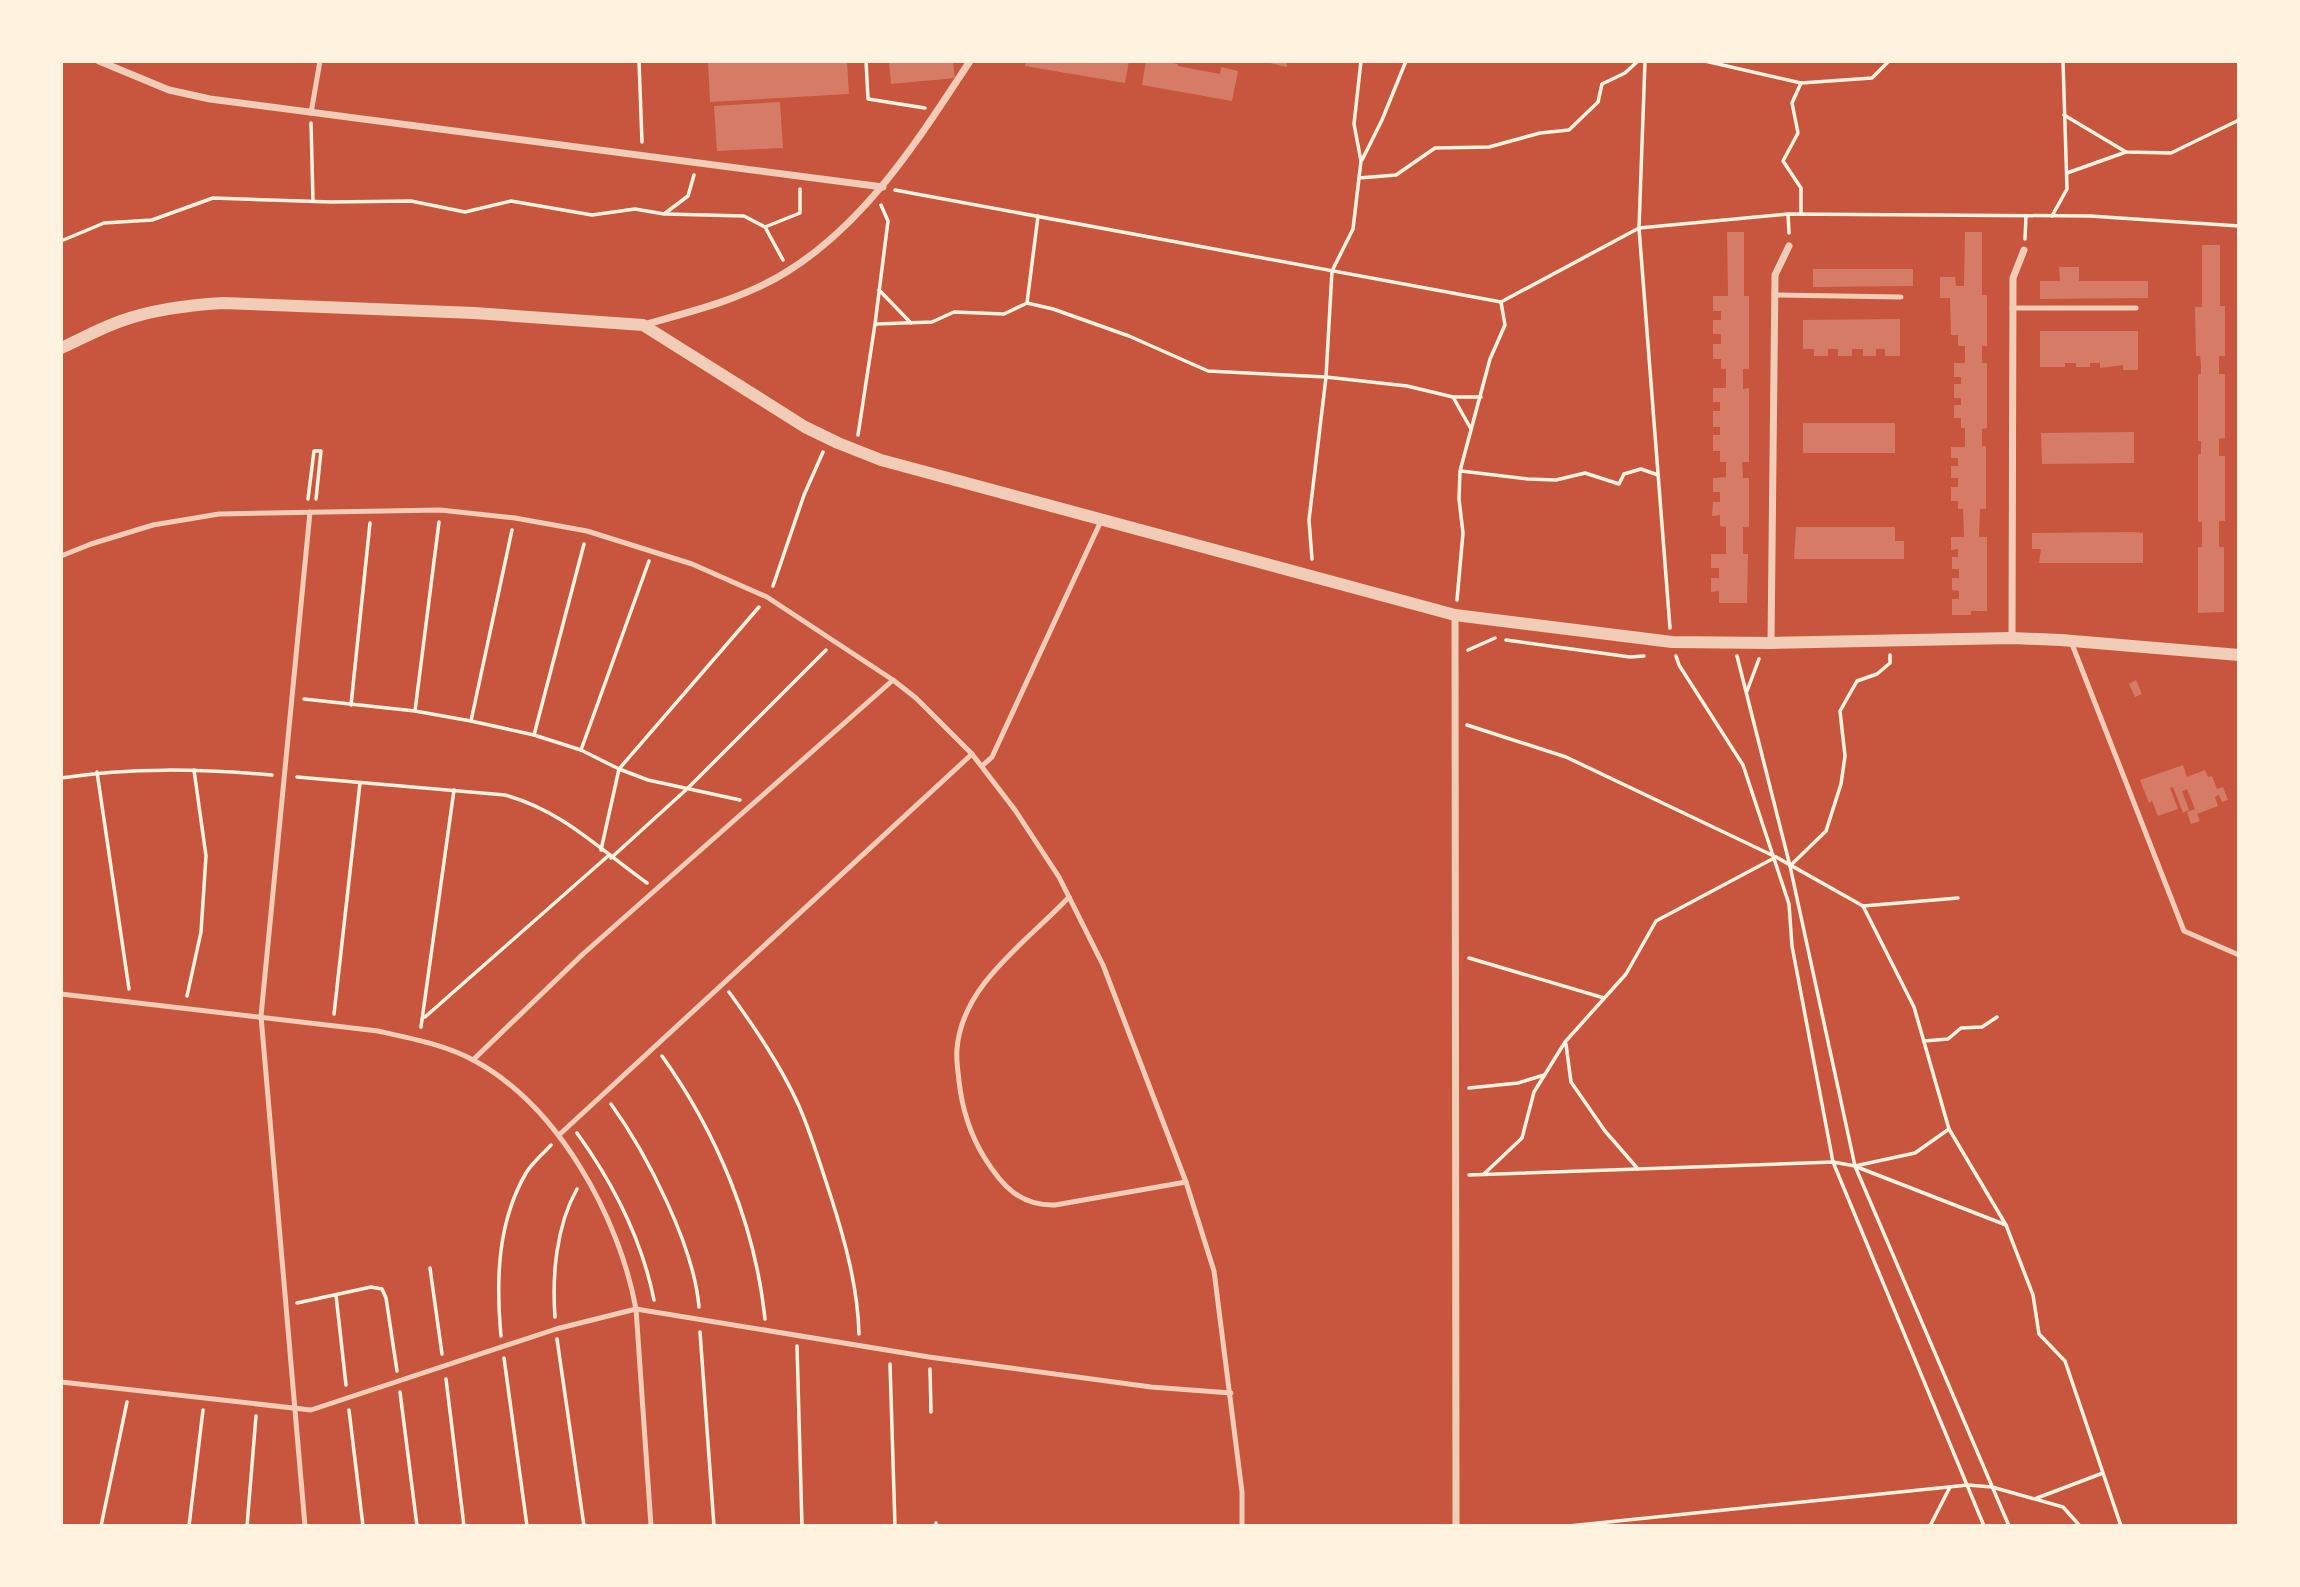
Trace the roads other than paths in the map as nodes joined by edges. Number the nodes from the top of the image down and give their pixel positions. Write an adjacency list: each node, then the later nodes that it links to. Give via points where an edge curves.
1 (320, 61): 4 (lane)
2 (970, 61): 5 (street)
3 (104, 62): 4 (street, via 169,90)
4 (311, 113): 5 (street)
5 (883, 187): 12 (street, via 837,234 789,271 724,303)
6 (1789, 246): 8 (street, via 1774,275)
7 (2024, 250): 10 (street, via 2013,278)
8 (1774, 295): 9 (lane); 20 (street)
9 (1901, 297)
10 (2012, 308): 11 (lane); 18 (street)
11 (2136, 308)
12 (643, 325): 13 (street, via 474,313 200,304 120,321); 15 (street, via 838,443 920,472)
13 (61, 348)
14 (310, 512): 16 (lane, via 219,514 153,525); 22 (lane, via 440,510 587,531 692,564 767,597); 28 (lane)
15 (1102, 520): 17 (street); 24 (lane, via 992,757)
16 (61, 556)
17 (1455, 615): 20 (street, via 1671,642); 39 (street)
18 (2012, 638): 19 (street); 20 (street)
19 (2071, 640): 21 (street); 26 (lane, via 2184,931)
20 (1768, 643)
21 (2239, 655)
22 (894, 680): 23 (lane); 29 (lane, via 655,889)
23 (972, 754): 24 (lane); 30 (lane)
24 (982, 766): 25 (lane, via 1044,851)
25 (1069, 897): 31 (lane, via 1122,1011); 31 (lane, via 982,985 962,1025 957,1049 960,1094 976,1143 1005,1184 1019,1197 1041,1206)
26 (2239, 955)
27 (61, 994): 28 (lane)
28 (261, 1016): 29 (lane, via 419,1040); 35 (lane)
29 (473, 1060): 30 (lane, via 507,1081)
30 (559, 1135): 32 (lane, via 586,1175 619,1248)
31 (1186, 1182): 34 (lane, via 1214,1271)
32 (636, 1309): 34 (lane, via 929,1357 1151,1387); 35 (lane, via 556,1329 311,1410); 37 (lane)
33 (61, 1382): 35 (lane)
34 (1231, 1393): 38 (lane)
35 (294, 1409): 36 (lane)
36 (305, 1526)
37 (651, 1526)
38 (1242, 1526)
39 (1456, 1526)

